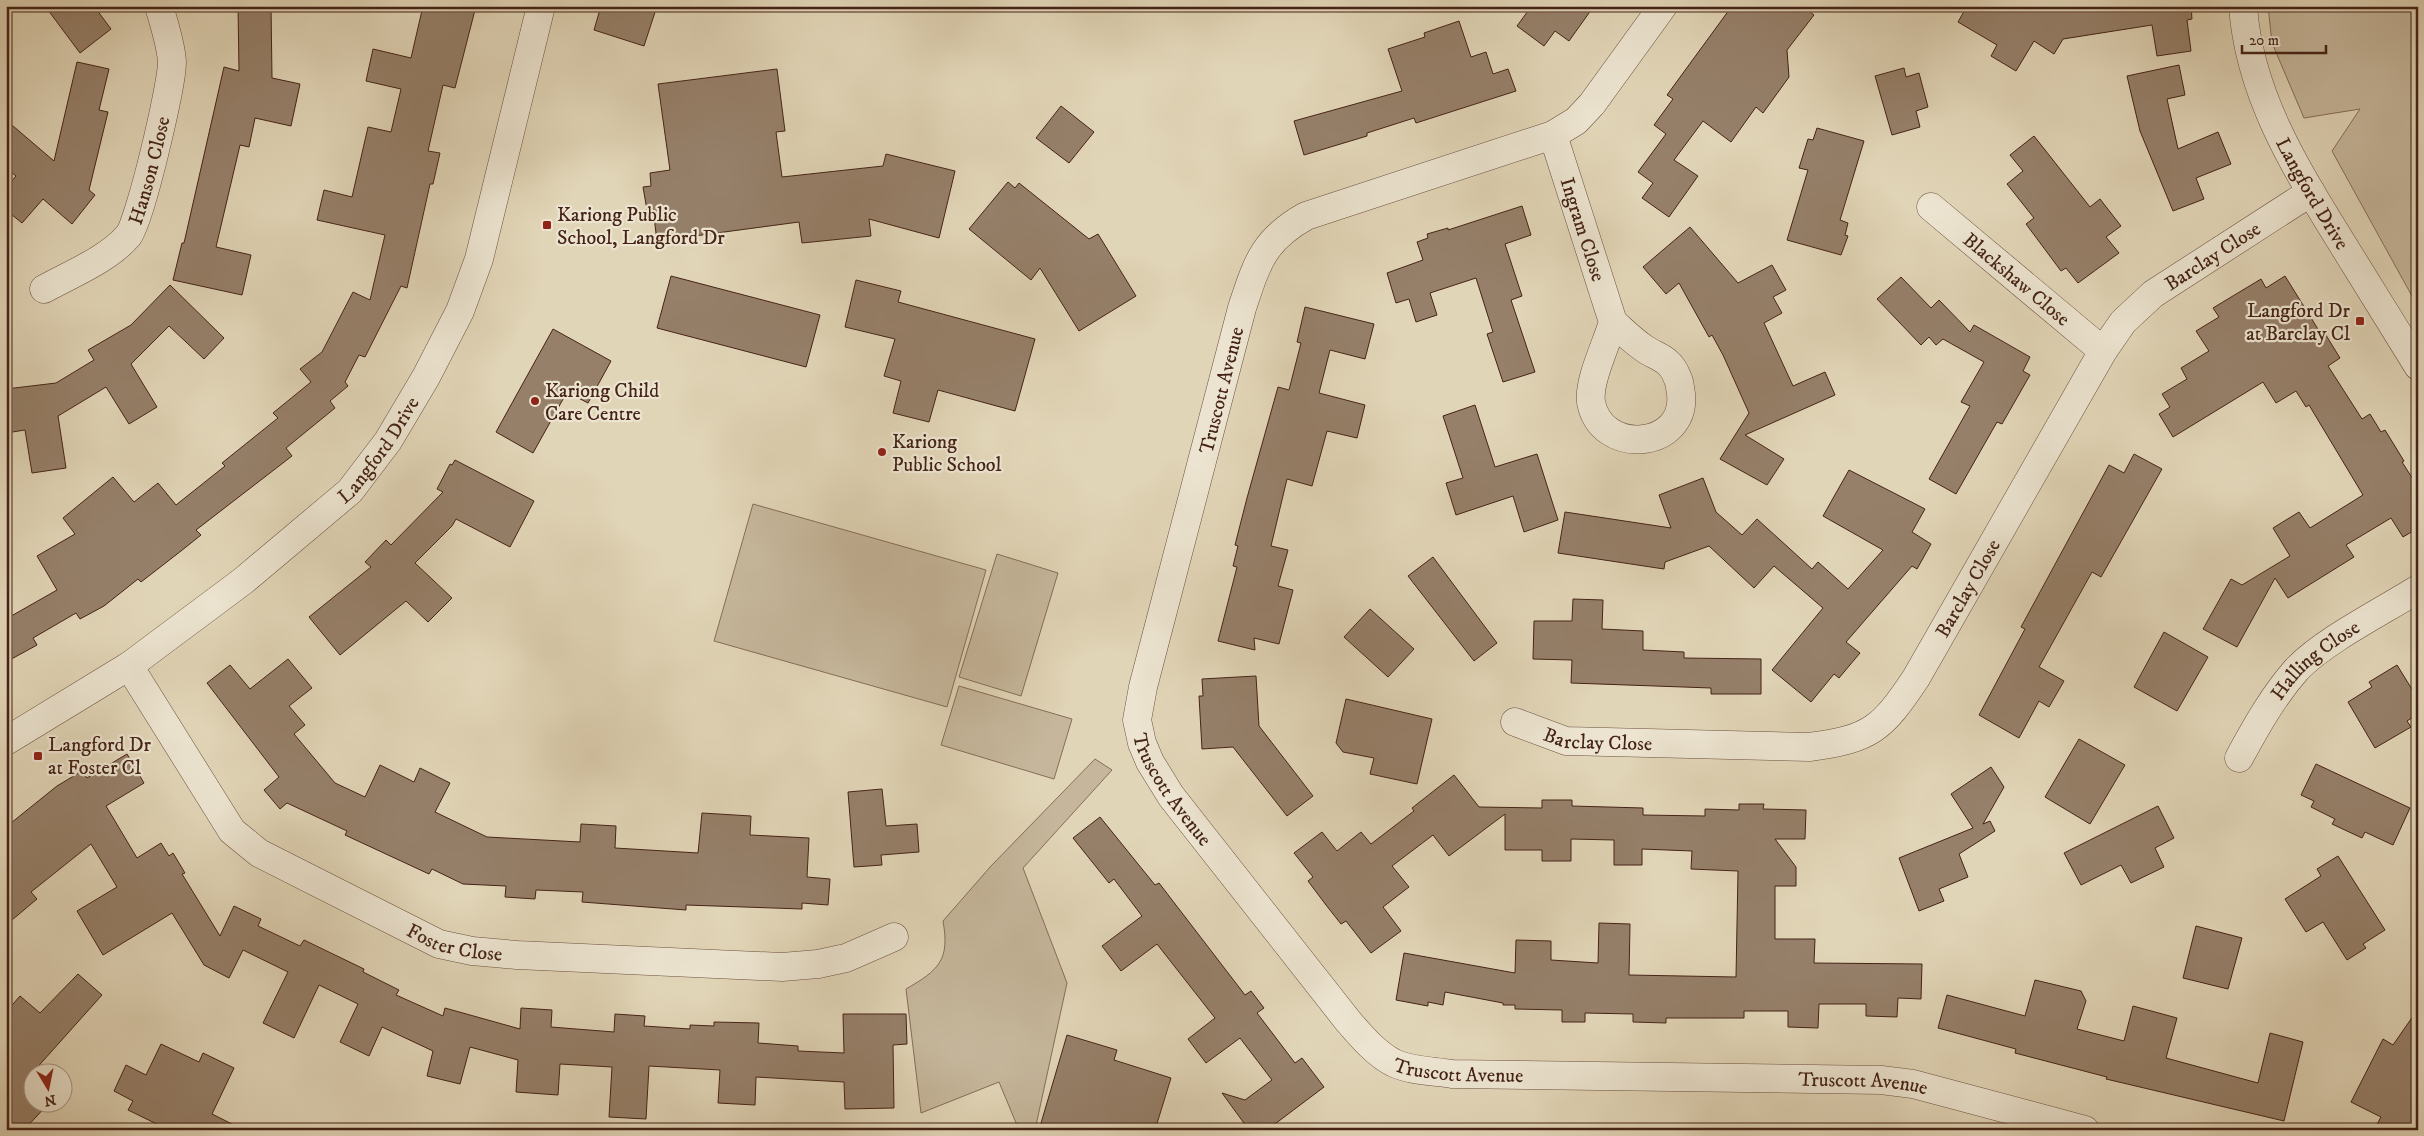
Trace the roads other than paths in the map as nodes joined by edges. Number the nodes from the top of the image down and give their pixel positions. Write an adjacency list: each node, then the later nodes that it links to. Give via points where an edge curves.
1 (159, 6): 8 (street, Hanson Close, via 172,62 139,211 129,235 112,251)
2 (541, 6): 13 (street, Langford Drive, via 479,260 460,311 426,378 388,441 350,491 296,538)
3 (1663, 6): 5 (street, Truscott Avenue, via 1592,104 1576,121)
4 (2243, 6): 6 (street, Langford Drive, via 2252,58 2264,99 2285,148)
5 (1553, 135): 9 (street, Ingram Close); 18 (street, Truscott Avenue, via 1306,216 1284,228 1267,246 1242,308 1143,687 1137,720 1150,762 1171,796 1348,1022 1371,1046 1394,1063 1452,1074 1881,1080 1913,1084)
6 (2311, 192): 10 (street, Barclay Close, via 2153,294 2123,322); 11 (street, Langford Drive)
7 (1931, 207): 10 (street, Blackshaw Close)
8 (44, 289)
9 (1613, 322)
10 (2103, 350): 14 (street, Barclay Close, via 1916,678 1895,710 1874,730 1840,743 1810,747 1566,741)
11 (2418, 366)
12 (2418, 590): 16 (street, Halling Close, via 2330,644 2298,668 2268,707)
13 (129, 666): 15 (street, Langford Drive); 17 (street, Foster Close, via 232,831 259,853 439,944 472,952 516,955 782,967 846,958)
14 (1515, 722)
15 (6, 741)
16 (2239, 758)
17 (894, 937)
18 (2085, 1130)

